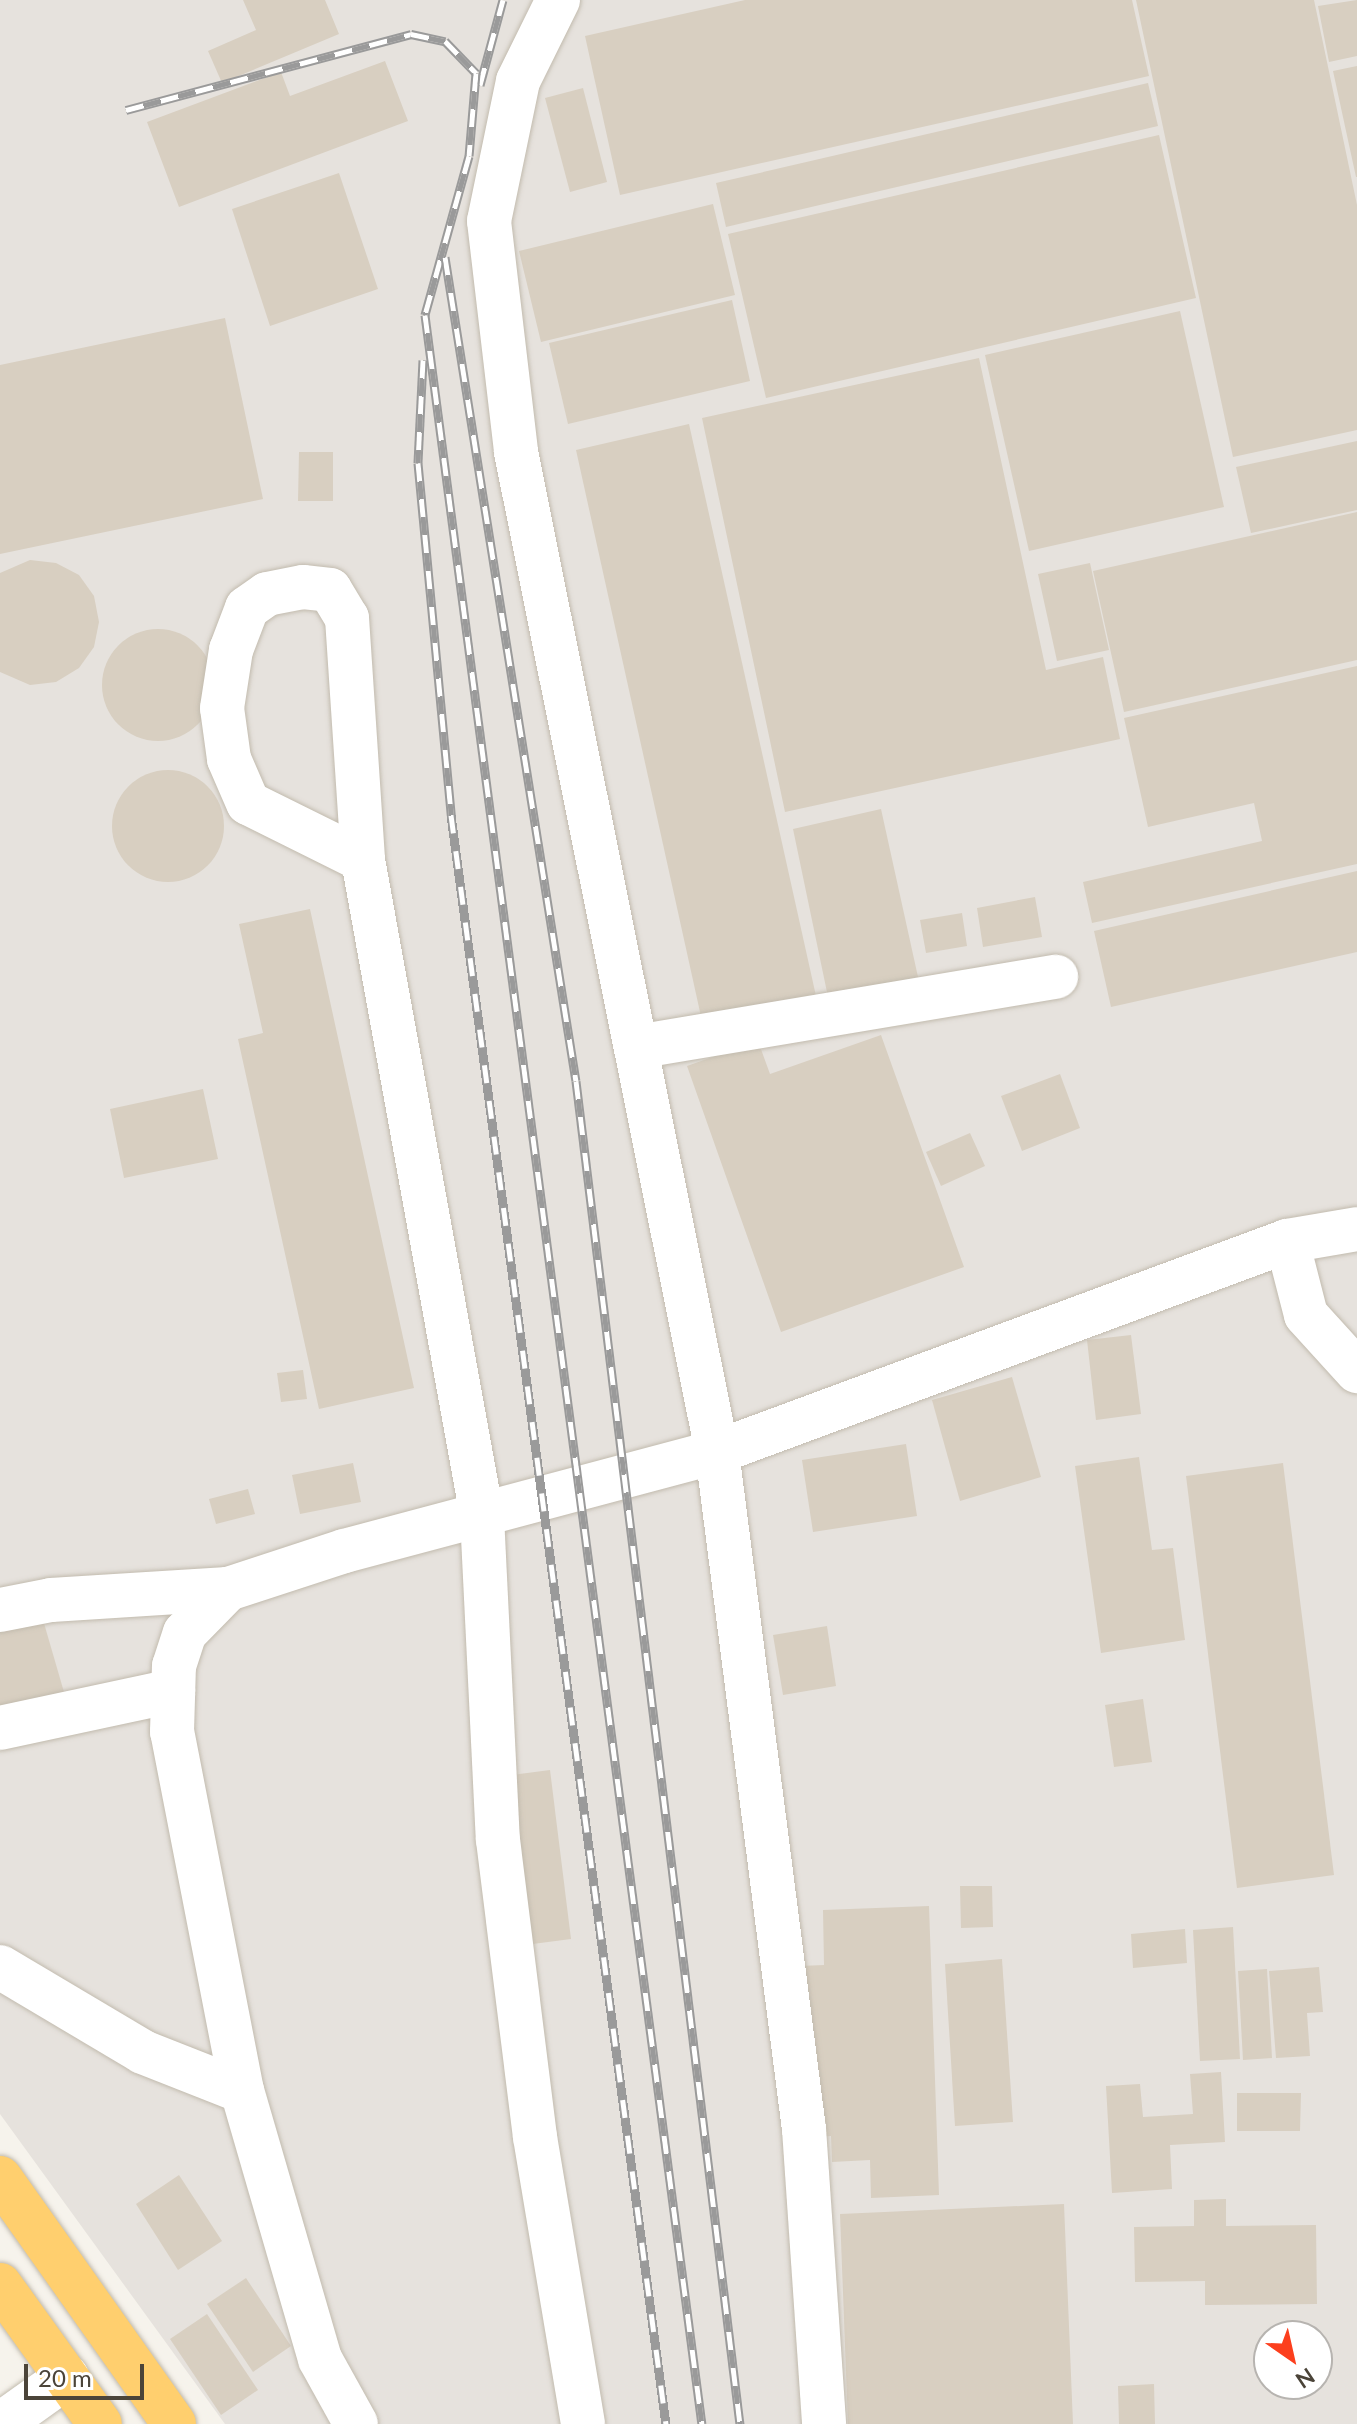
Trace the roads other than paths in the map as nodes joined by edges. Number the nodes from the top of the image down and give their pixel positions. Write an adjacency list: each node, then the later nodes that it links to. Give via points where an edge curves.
1 (558, 0): 4 (lane, via 518,81 489,221 516,452)
2 (363, 860): 2 (lane, via 347,618 330,590 303,587 267,594 247,608 231,650 222,708 229,759 248,803); 9 (lane)
3 (1056, 977): 4 (lane)
4 (636, 1047): 8 (lane)
5 (1357, 1229): 6 (lane)
6 (1287, 1241): 7 (lane, via 1306,1315); 8 (lane)
7 (1357, 1371)
8 (717, 1452): 9 (lane); 24 (lane, via 804,2129)
9 (482, 1516): 10 (lane); 23 (lane, via 498,1840 535,2137)
10 (228, 1589): 11 (lane, via 51,1600); 12 (lane, via 185,1633)
11 (0, 1610)
12 (173, 1691): 13 (lane); 15 (lane, via 172,1732)
13 (0, 1728)
14 (0, 1967): 15 (lane, via 143,2052)
15 (242, 2091): 22 (lane, via 320,2359)
16 (0, 2178): 19 (highway)
17 (0, 2285): 18 (highway)
18 (67, 2377): 20 (lane); 21 (highway)
19 (167, 2421)
20 (1, 2424)
21 (100, 2424)
22 (356, 2424)
23 (583, 2424)
24 (824, 2424)

